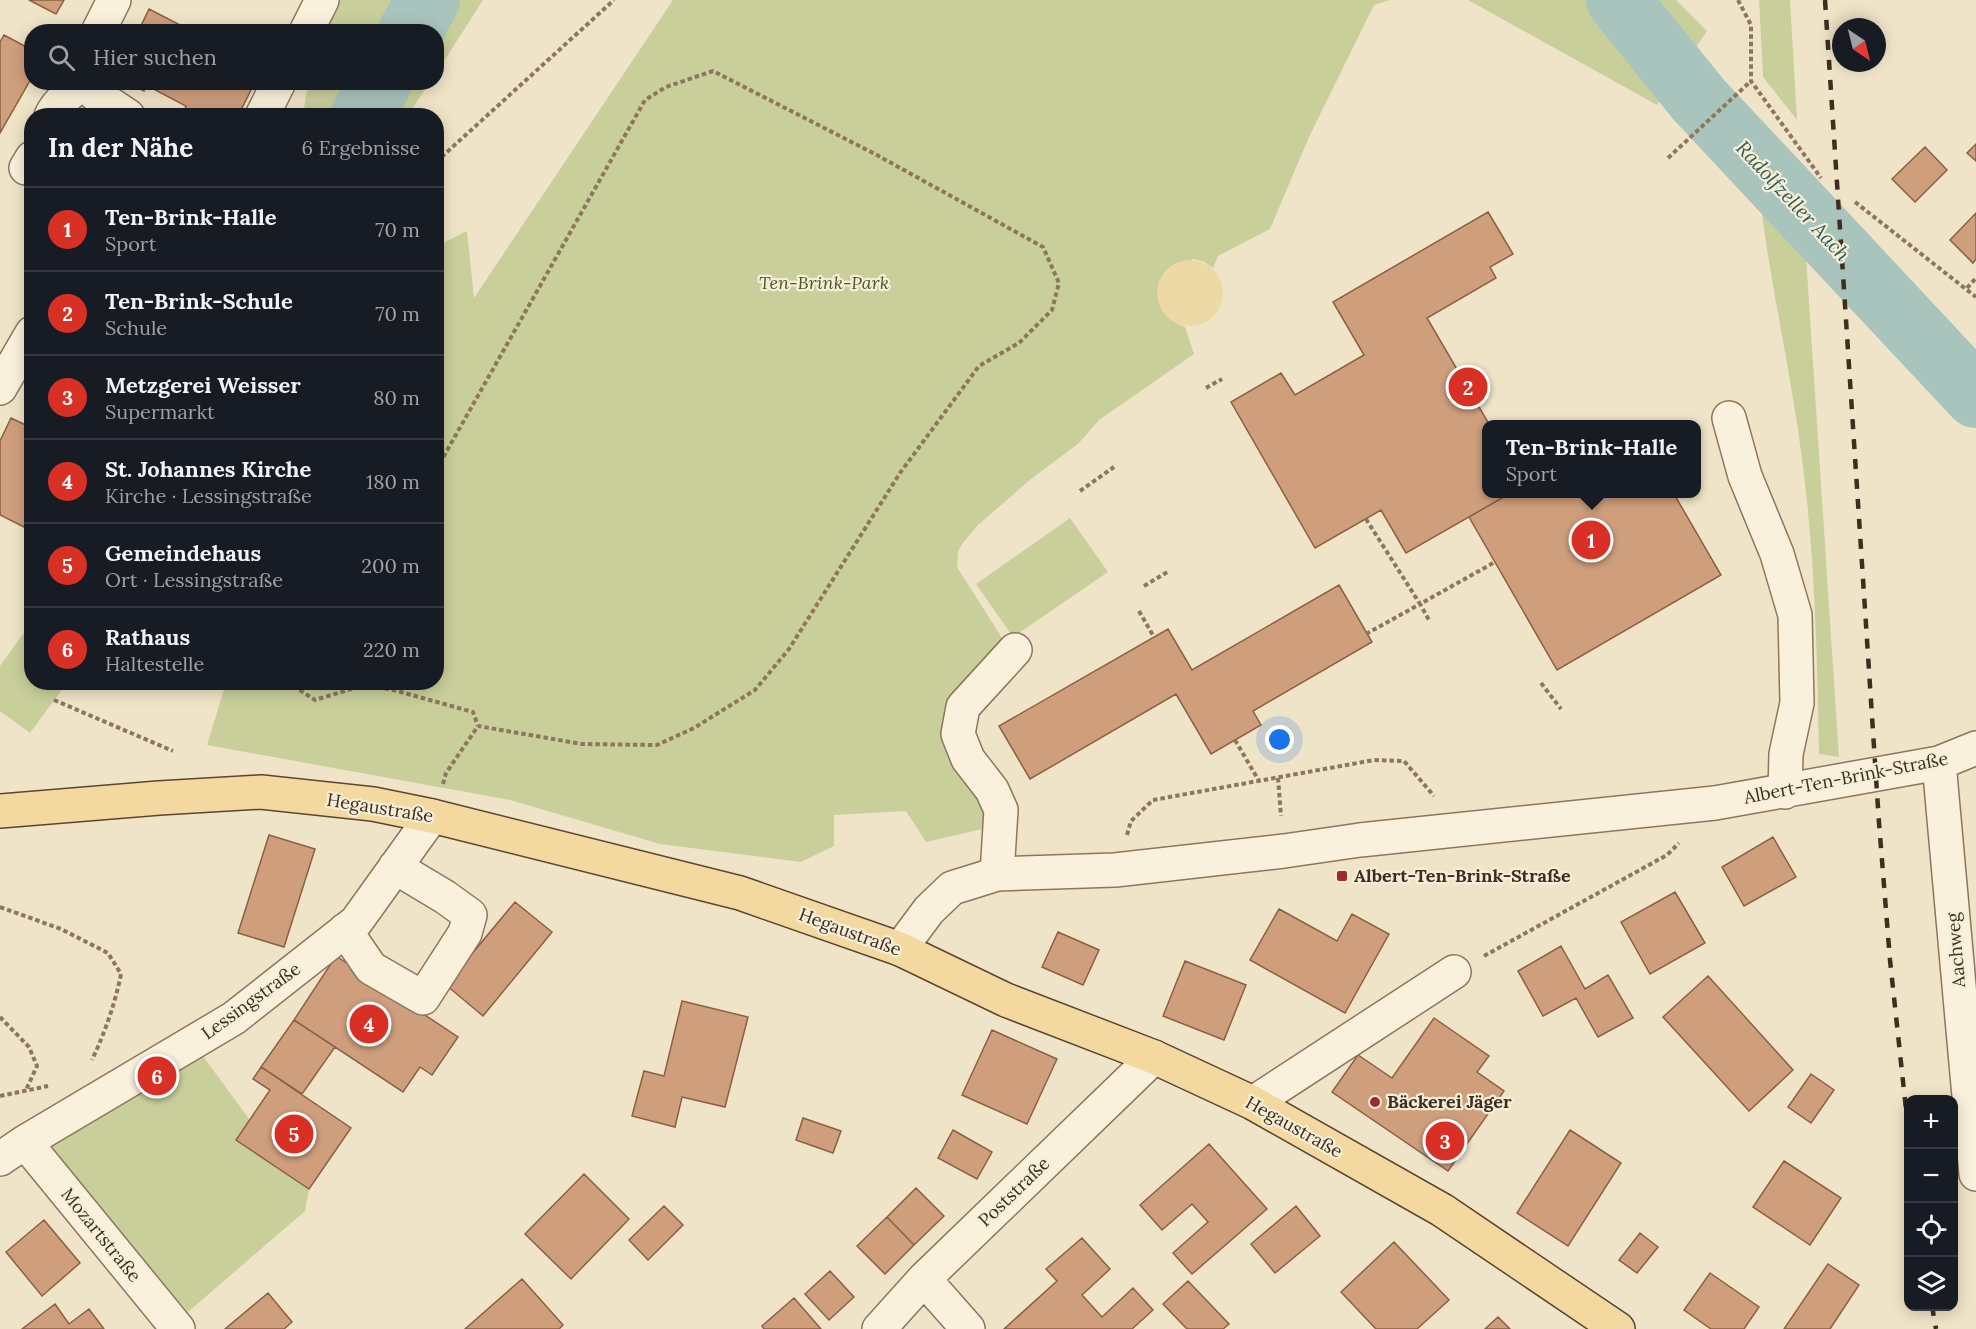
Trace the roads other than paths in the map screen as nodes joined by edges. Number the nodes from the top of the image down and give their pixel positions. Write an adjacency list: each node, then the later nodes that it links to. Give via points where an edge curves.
1 (114, 0): 3 (street)
2 (322, 0): 4 (street)
3 (102, 24)
4 (310, 24)
5 (74, 90): 8 (street)
6 (94, 90): 9 (street)
7 (275, 90): 10 (street)
8 (55, 108)
9 (116, 108)
10 (266, 108)
11 (24, 347): 12 (street)
12 (0, 388)
13 (1729, 418): 17 (street, via 1745,476 1777,554 1795,615 1797,704 1786,754)
14 (1015, 650): 21 (street, via 963,708 958,734 968,759 992,790 1001,810)
15 (1976, 748): 16 (street, Albert-Ten-Brink-Straße)
16 (1939, 763): 17 (street, Albert-Ten-Brink-Straße); 28 (street, Aachweg)
17 (1785, 792): 21 (street, Albert-Ten-Brink-Straße, via 1115,870)
18 (0, 811): 19 (main road, Hegaustraße, via 261,792 373,804)
19 (432, 816): 20 (street, Lessingstraße); 23 (main road, Hegaustraße, via 740,893)
20 (395, 867): 22 (street, Lessingstraße, via 356,922); 22 (street, via 470,915 465,933 423,998 371,968)
21 (997, 874): 23 (street, Albert-Ten-Brink-Straße, via 952,888)
22 (345, 930): 27 (street, Lessingstraße, via 234,1018)
23 (900, 948): 25 (main road, Hegaustraße, via 1006,1000)
24 (1454, 972): 26 (street)
25 (1154, 1058): 26 (main road, Hegaustraße); 29 (street, Poststraße)
26 (1253, 1103): 33 (main road, Hegaustraße, via 1443,1210)
27 (12, 1150): 30 (street, Mozartstraße)
28 (1976, 1174)
29 (924, 1279): 31 (street, Poststraße); 32 (street)
30 (178, 1329)
31 (879, 1329)
32 (968, 1329)
33 (1618, 1329)

